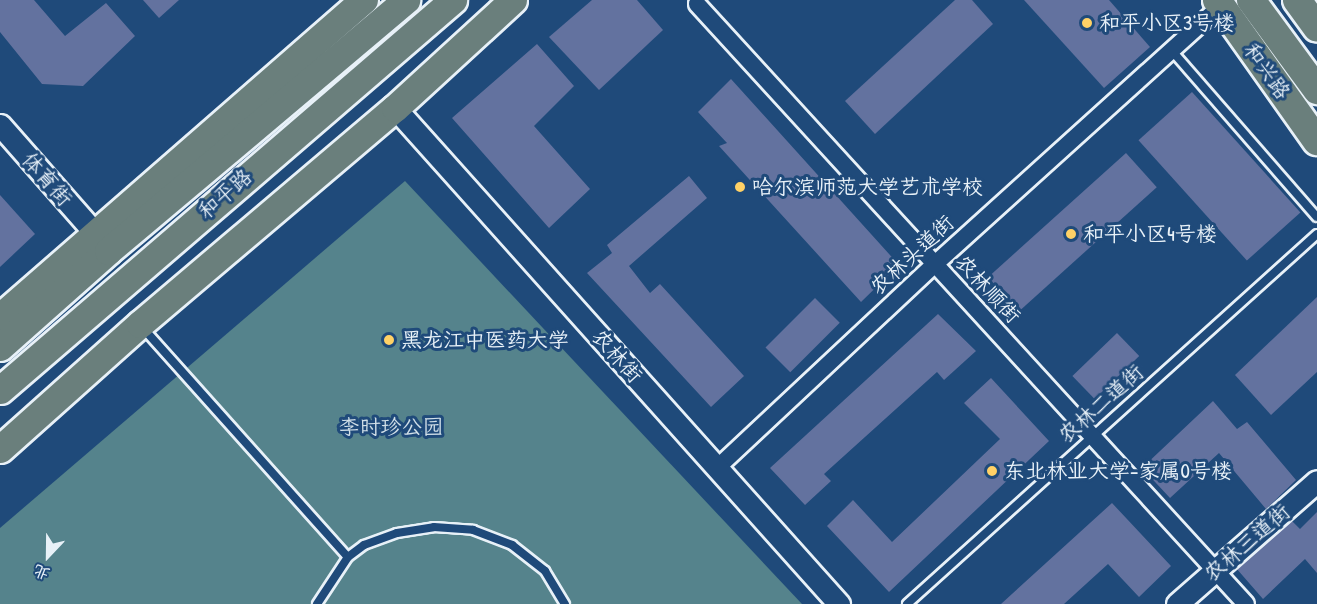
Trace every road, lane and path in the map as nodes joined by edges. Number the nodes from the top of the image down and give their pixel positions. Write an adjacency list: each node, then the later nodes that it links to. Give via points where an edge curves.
1 (364, 0): 16 (main road)
2 (406, 0): 21 (main road, 和平路)
3 (453, 0): 22 (main road, 和平路)
4 (513, 0): 12 (main road)
5 (1251, 0): 11 (highway, 和兴路)
6 (1298, 0): 9 (highway)
7 (1219, 3): 10 (street, 农林头道街); 14 (highway, 和兴路)
8 (697, 4): 18 (street, 农林顺街)
9 (1317, 28)
10 (1172, 51): 15 (lane); 18 (street, 农林头道街)
11 (1317, 90)
12 (395, 108): 20 (main road); 25 (street, 农林街)
13 (0, 125): 16 (street, 体育街)
14 (1317, 141)
15 (1317, 217)
16 (95, 232): 19 (main road)
17 (1317, 234): 23 (lane, 农林二道街)
18 (934, 264): 23 (street, 农林顺街); 25 (street, 农林头道街)
19 (0, 317)
20 (140, 324): 24 (main road); 27 (lane)
21 (0, 347)
22 (0, 390)
23 (1092, 436): 28 (street, 农林顺街); 32 (lane, 农林二道街)
24 (0, 449)
25 (717, 468): 31 (street, 农林街)
26 (1317, 482): 28 (street, 农林三道街)
27 (348, 557): 29 (lane); 30 (lane, via 364,545 398,533 434,527 473,530 512,546 545,571)
28 (1215, 570): 33 (street, 农林三道街); 34 (street, 农林顺街)
29 (317, 604)
30 (565, 604)
31 (839, 604)
32 (908, 604)
33 (1177, 604)
34 (1246, 604)

